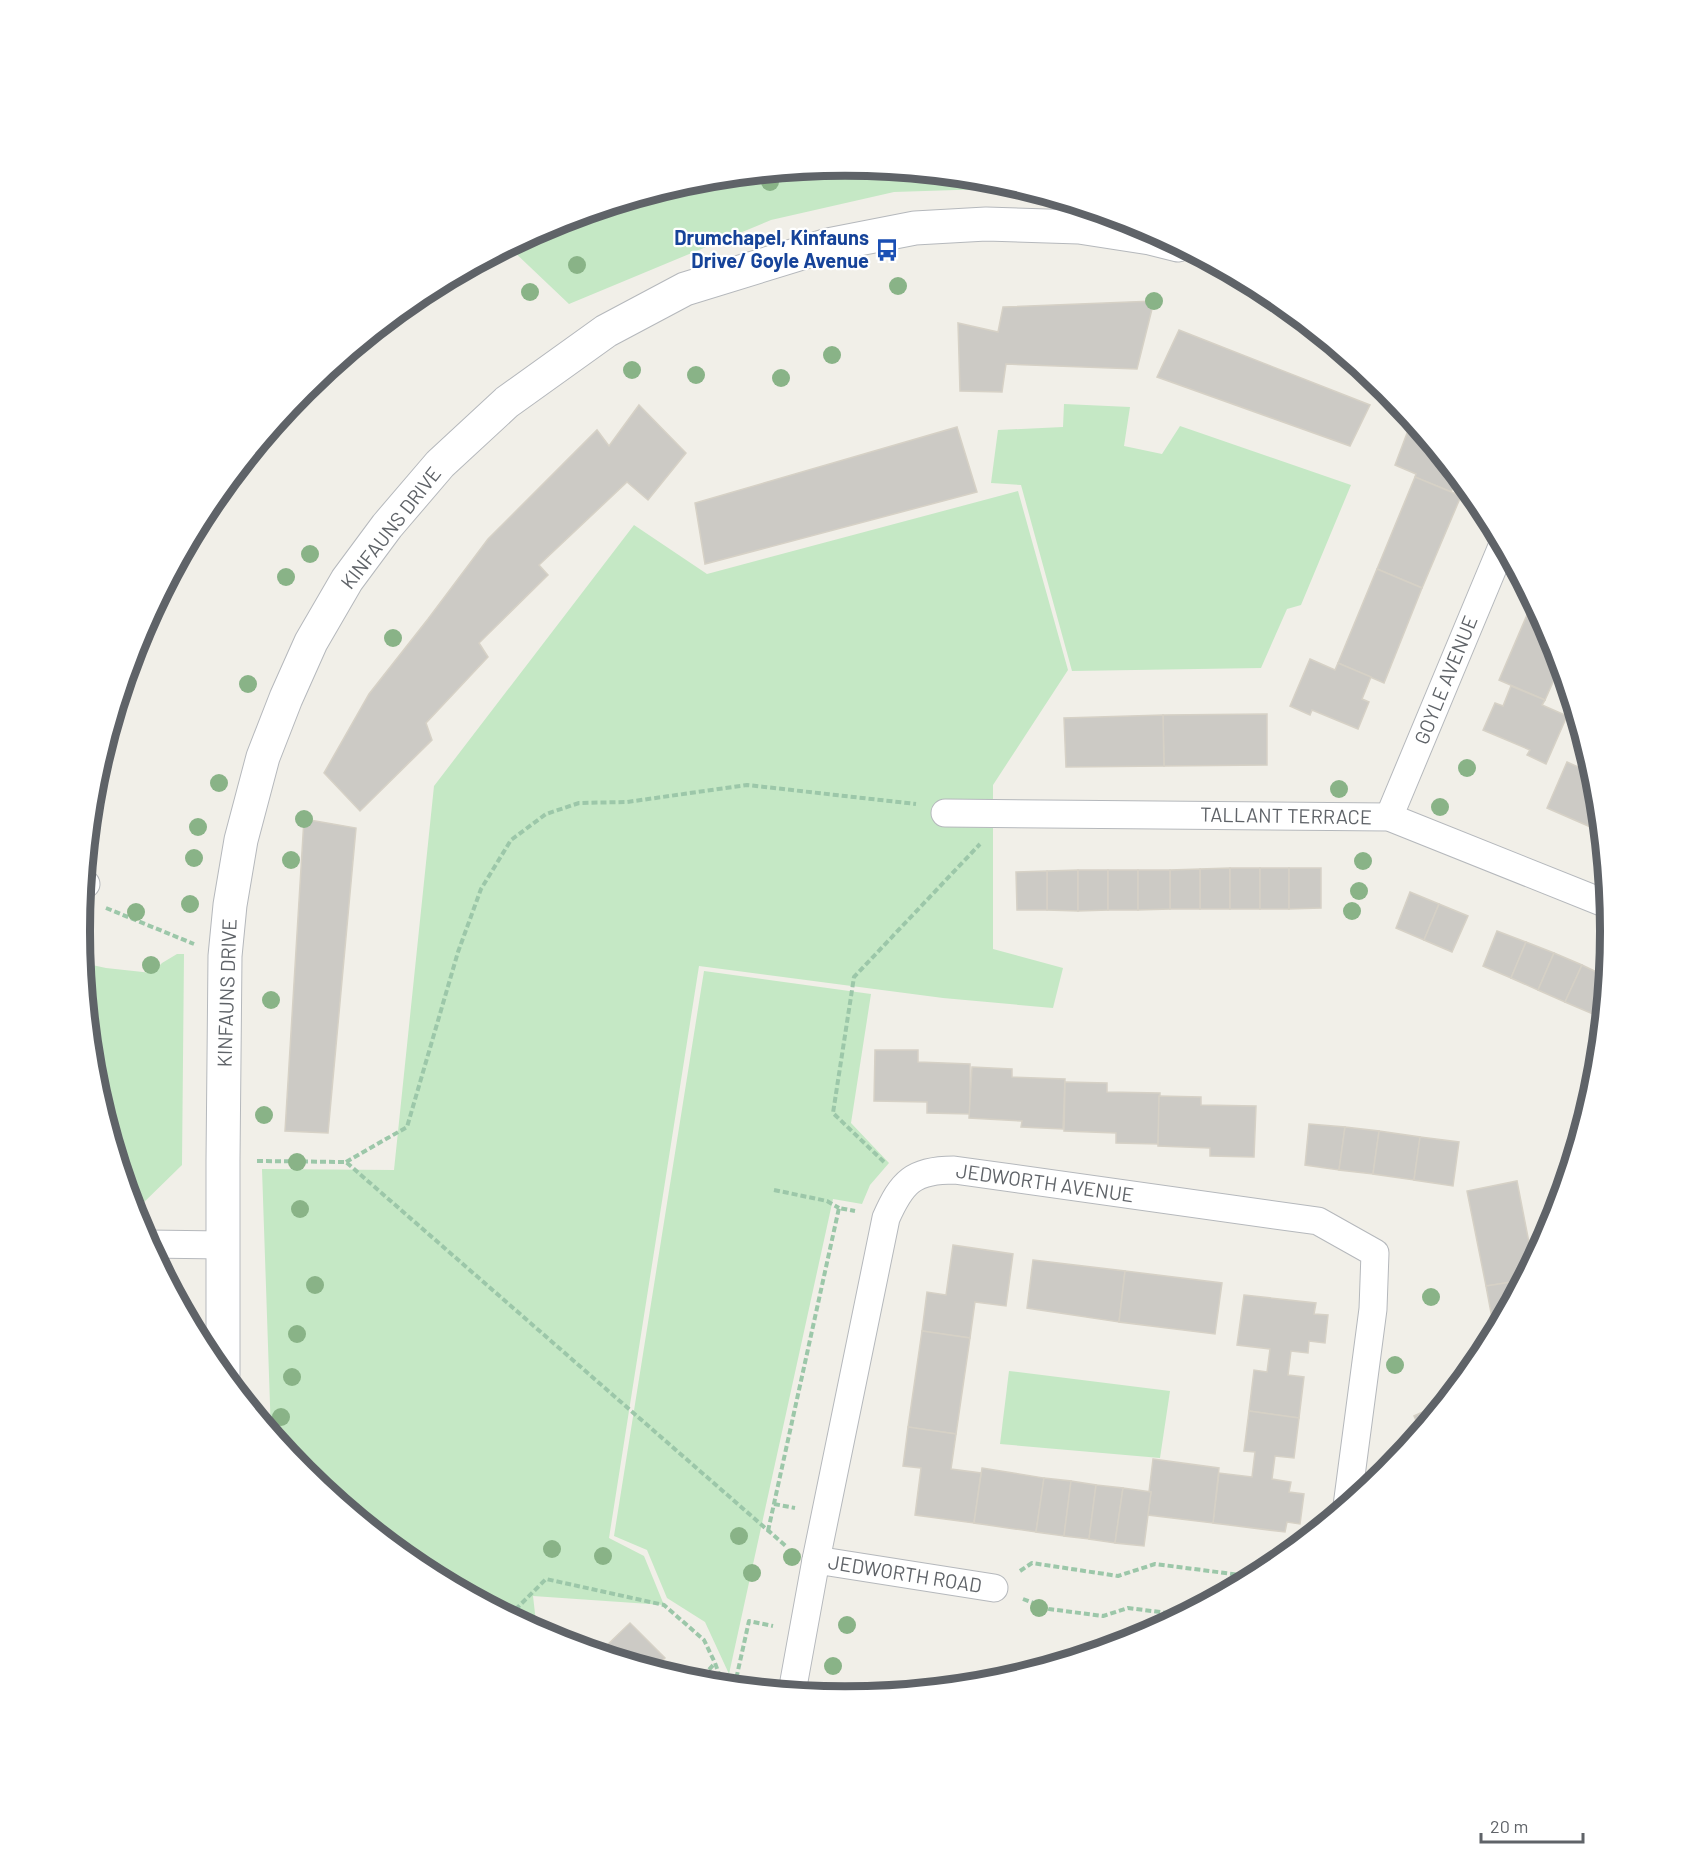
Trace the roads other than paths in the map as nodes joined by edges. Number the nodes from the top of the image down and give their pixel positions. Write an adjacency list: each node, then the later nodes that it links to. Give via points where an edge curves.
1 (1141, 237): 7 (street, KINFAUNS DRIVE, via 1079,227 986,224 915,228 828,245 685,289 606,331 507,402 440,464 347,580 311,642 263,757 242,840 225,956)
2 (1499, 553): 4 (street, GOYLE AVENUE)
3 (945, 813): 4 (street, TALLANT TERRACE)
4 (1389, 817): 5 (street, TALLANT TERRACE)
5 (1600, 901)
6 (158, 1244): 7 (street)
7 (223, 1245): 8 (street, KINFAUNS DRIVE)
8 (223, 1359)
9 (1348, 1496): 10 (street, JEDWORTH AVENUE, via 1373,1309 1375,1253 1318,1221 935,1170 906,1184 886,1218)
10 (816, 1560): 11 (street, JEDWORTH ROAD); 12 (street)
11 (994, 1588)
12 (793, 1685)

